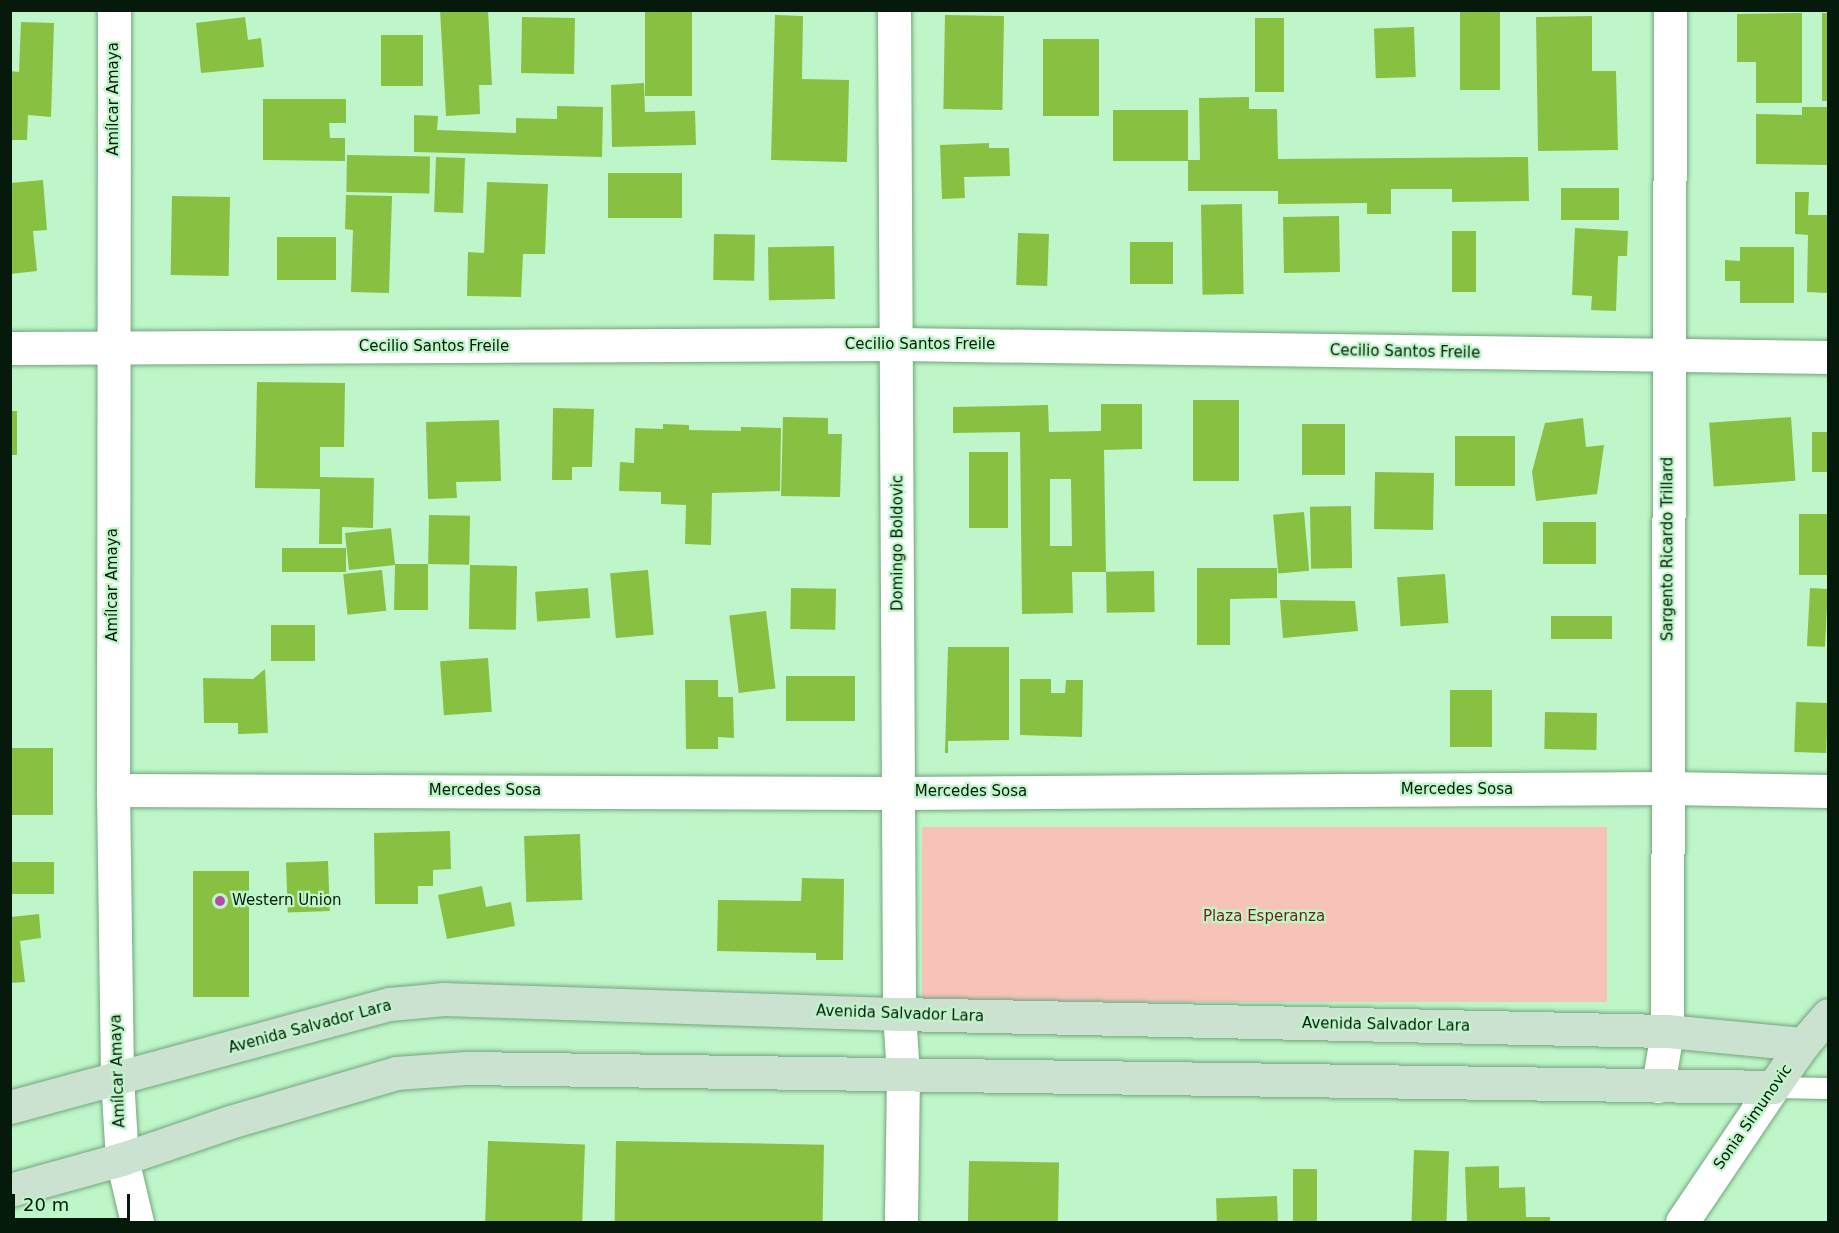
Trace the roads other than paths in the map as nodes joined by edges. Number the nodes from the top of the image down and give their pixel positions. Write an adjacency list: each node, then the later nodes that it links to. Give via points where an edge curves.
1 (114, 10): 6 (street, Amílcar Amaya)
2 (894, 10): 4 (street, Domingo Boldovic)
3 (1670, 10): 7 (street, Sargento Ricardo Trillard)
4 (898, 344): 6 (street, Cecilio Santos Freile); 7 (street, Cecilio Santos Freile); 12 (street, Domingo Boldovic)
5 (10, 348): 6 (street, Cecilio Santos Freile)
6 (114, 348): 10 (street, Amílcar Amaya)
7 (1667, 356): 8 (street, Cecilio Santos Freile); 9 (street, Sargento Ricardo Trillard)
8 (1828, 357)
9 (1668, 788): 11 (street, Mercedes Sosa); 12 (street, Mercedes Sosa); 15 (street, Sargento Ricardo Trillard)
10 (113, 790): 12 (street, Mercedes Sosa); 18 (street, Amílcar Amaya)
11 (1828, 791)
12 (898, 793): 13 (street, Domingo Boldovic)
13 (899, 1014): 15 (street, Avenida Salvador Lara); 17 (street, Domingo Boldovic); 18 (street, Avenida Salvador Lara, via 444,999 390,1004)
14 (1828, 1015): 16 (street, Sonia Simunovic)
15 (1667, 1031): 16 (street, Avenida Salvador Lara); 19 (street, Sargento Ricardo Trillard)
16 (1803, 1044): 20 (street, Sonia Simunovic)
17 (903, 1075): 19 (street); 23 (street, via 466,1068 396,1073); 26 (street, Domingo Boldovic)
18 (117, 1078): 22 (street, Avenida Salvador Lara); 23 (street, Amílcar Amaya)
19 (1658, 1086): 20 (street)
20 (1773, 1087): 21 (lane); 27 (street, Sonia Simunovic)
21 (1828, 1088)
22 (10, 1107)
23 (122, 1159): 24 (street); 25 (street, Amílcar Amaya)
24 (10, 1190)
25 (137, 1222)
26 (901, 1222)
27 (1682, 1222)

